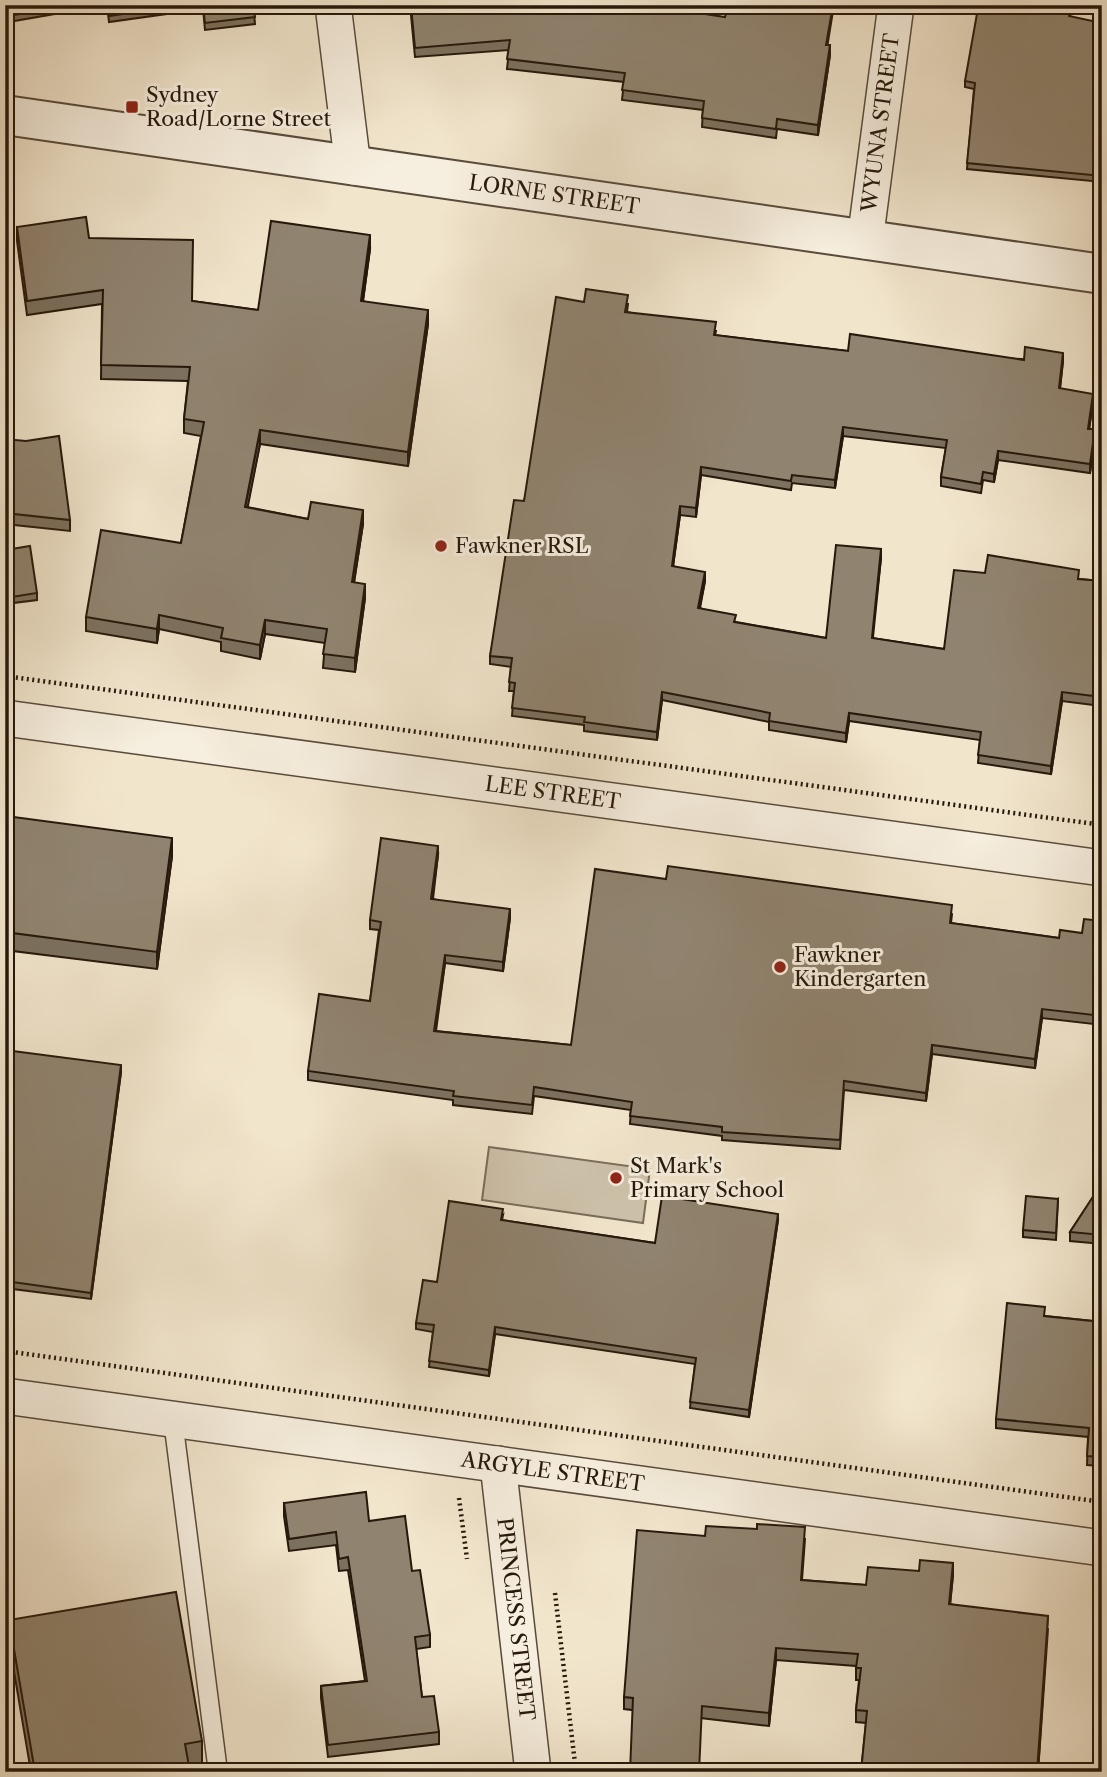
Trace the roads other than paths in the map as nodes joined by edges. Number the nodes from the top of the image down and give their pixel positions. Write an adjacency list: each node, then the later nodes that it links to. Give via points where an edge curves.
1 (333, 5): 4 (street)
2 (896, 5): 5 (street, WYUNA STREET)
3 (5, 116): 4 (street, LORNE STREET)
4 (353, 167): 5 (street, LORNE STREET)
5 (865, 241): 6 (street, LORNE STREET)
6 (1102, 274)
7 (5, 718): 8 (street, LEE STREET)
8 (1102, 868)
9 (5, 1396): 10 (street, ARGYLE STREET)
10 (173, 1420): 11 (street, ARGYLE STREET); 13 (lane)
11 (498, 1464): 12 (street, ARGYLE STREET); 14 (street, PRINCESS STREET)
12 (1102, 1548)
13 (218, 1772)
14 (533, 1772)

